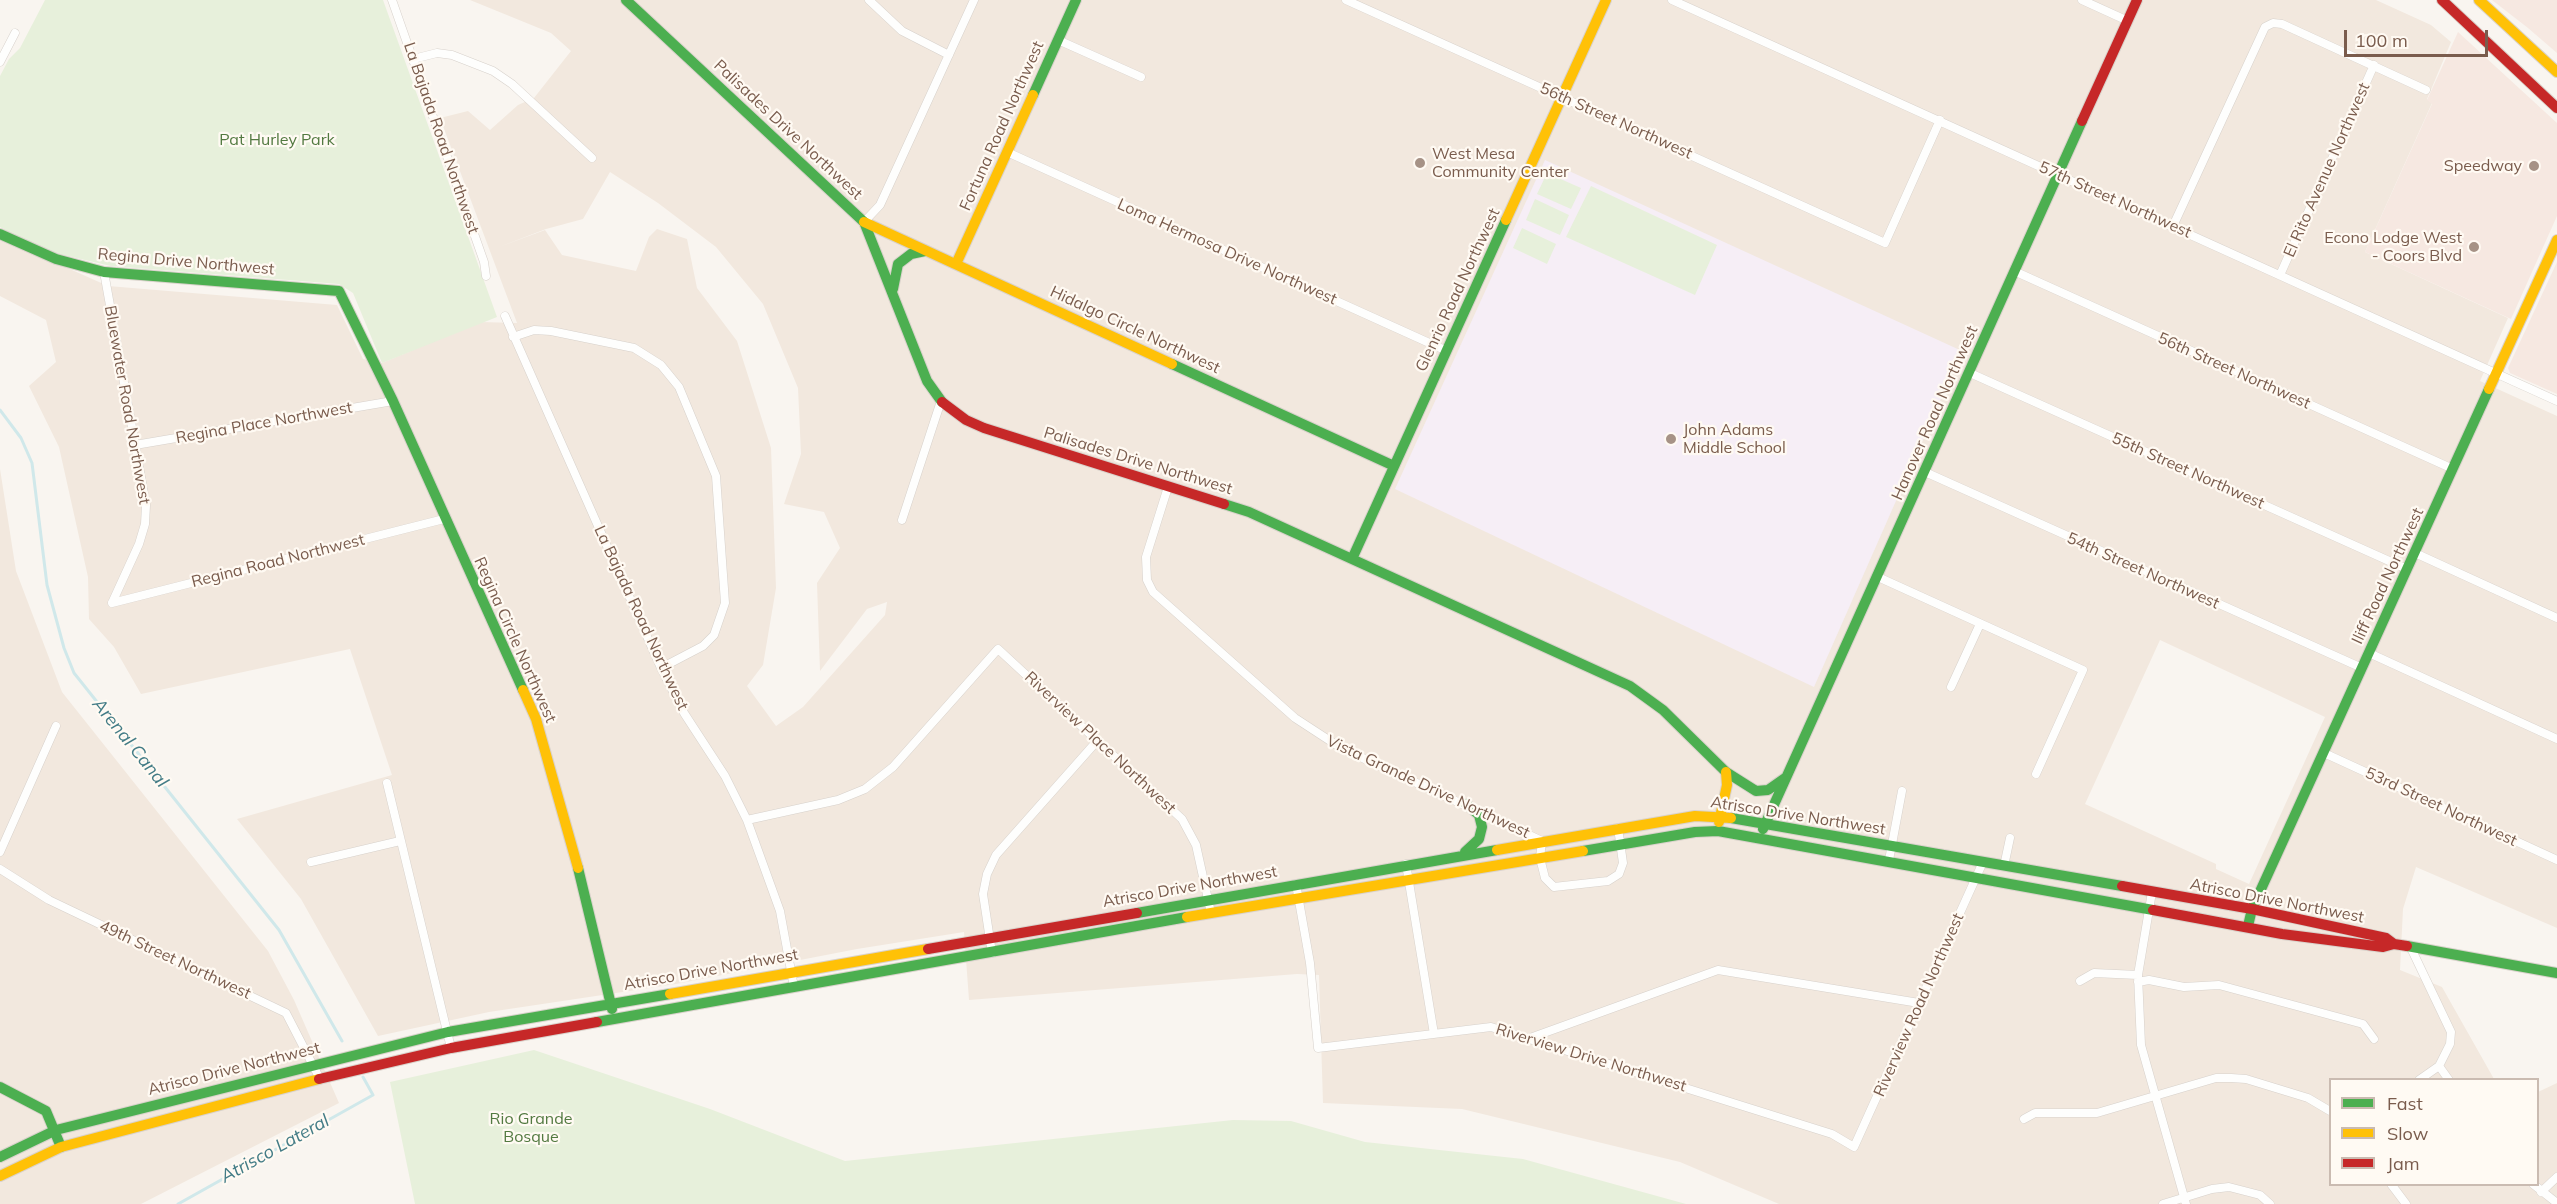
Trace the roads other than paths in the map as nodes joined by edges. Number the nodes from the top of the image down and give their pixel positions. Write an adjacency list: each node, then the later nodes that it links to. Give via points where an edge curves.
1 (392, 0): 17 (street, La Bajada Road Northwest)
2 (626, 0): 29 (main road, Palisades Drive Northwest)
3 (869, 0): 16 (street, via 902,32)
4 (974, 0): 16 (street)
5 (1076, 0): 15 (main road, Fortuna Road Northwest)
6 (1346, 0): 23 (street, 56th Street Northwest)
7 (1605, 0): 23 (main road, Glenrio Road Northwest)
8 (1672, 0): 25 (street, 57th Street Northwest)
9 (2082, 0): 13 (street)
10 (2137, 0): 13 (main road, Hanover Road Northwest)
11 (2442, 0): 24 (main road)
12 (2479, 0): 20 (main road)
13 (2128, 21): 28 (main road, Hanover Road Northwest)
14 (15, 33): 18 (street)
15 (1058, 40): 21 (street); 26 (main road, Fortuna Road Northwest)
16 (949, 55): 29 (street, via 880,204)
17 (412, 59): 27 (street, via 445,54 493,71); 38 (street, La Bajada Road Northwest)
18 (0, 62)
19 (2374, 65): 22 (street); 30 (street, via 2282,24 2265,27); 37 (street, El Rito Avenue Northwest)
20 (2557, 72)
21 (1141, 77)
22 (2426, 90)
23 (1562, 98): 25 (street, 56th Street Northwest, via 1886,243); 43 (main road, Glenrio Road Northwest)
24 (2556, 106)
25 (1940, 120): 28 (street, 57th Street Northwest)
26 (1007, 152): 34 (main road, Fortuna Road Northwest); 43 (street, Loma Hermosa Drive Northwest)
27 (592, 159)
28 (2058, 174): 30 (street, 57th Street Northwest); 35 (main road, Hanover Road Northwest)
29 (864, 222): 33 (main road, Hidalgo Circle Northwest); 40 (main road, Palisades Drive Northwest)
30 (2173, 226): 37 (street, 57th Street Northwest)
31 (0, 234): 36 (main road, Regina Drive Northwest, via 56,259)
32 (2557, 240): 44 (main road, Iliff Road Northwest)
33 (926, 251): 34 (main road, Hidalgo Circle Northwest); 40 (main road, via 905,257 898,264)
34 (956, 264): 50 (main road, Hidalgo Circle Northwest)
35 (2014, 271): 45 (main road, Hanover Road Northwest); 51 (street, 56th Street Northwest)
36 (104, 273): 39 (main road, Regina Drive Northwest); 49 (street, Bluewater Road Northwest)
37 (2280, 275): 44 (street, 57th Street Northwest)
38 (486, 276)
39 (339, 291): 46 (main road, Regina Circle Northwest)
40 (893, 292): 47 (main road, Palisades Drive Northwest, via 919,364)
41 (505, 316): 42 (street, La Bajada Road Northwest)
42 (513, 337): 64 (street, La Bajada Road Northwest); 64 (street, via 534,330 551,331 634,348 662,365 679,387 716,476 725,603 714,635 703,646)
43 (1447, 351): 50 (main road, Glenrio Road Northwest)
44 (2496, 373): 48 (street, 57th Street Northwest); 51 (main road, Iliff Road Northwest)
45 (1970, 374): 52 (main road, Hanover Road Northwest); 58 (street, 55th Street Northwest)
46 (393, 401): 49 (street, Regina Place Northwest); 54 (main road, Regina Circle Northwest)
47 (940, 401): 53 (main road, Palisades Drive Northwest, via 984,428); 55 (street)
48 (2557, 401)
49 (135, 445): 60 (street, Bluewater Road Northwest, via 146,505 145,524)
50 (1394, 466): 57 (main road, Glenrio Road Northwest)
51 (2453, 470): 56 (main road, Iliff Road Northwest)
52 (1925, 472): 59 (main road, Hanover Road Northwest); 65 (street, 54th Street Northwest)
53 (1168, 487): 57 (main road, Palisades Drive Northwest, via 1234,507); 76 (street, Vista Grande Drive Northwest, via 1146,557 1147,580 1157,597 1282,708 1319,735)
54 (444, 519): 60 (street, Regina Road Northwest); 117 (main road, Regina Circle Northwest, via 536,719 563,808)
55 (902, 520)
56 (2415, 553): 58 (main road, Iliff Road Northwest); 61 (street)
57 (1352, 559): 71 (main road, Palisades Drive Northwest, via 1630,686 1663,710)
58 (2407, 569): 63 (main road, Iliff Road Northwest)
59 (1878, 578): 62 (street); 73 (main road, Hanover Road Northwest)
60 (112, 603)
61 (2557, 618)
62 (1980, 624): 66 (street); 72 (street, via 2083,670)
63 (2369, 653): 65 (main road, Iliff Road Northwest); 68 (street)
64 (661, 668): 78 (street, La Bajada Road Northwest)
65 (2362, 669): 70 (main road, Iliff Road Northwest)
66 (1951, 687)
67 (56, 726): 88 (street)
68 (2557, 739)
69 (1097, 741): 78 (street, Riverview Place Northwest, via 998,649 893,767 865,789 838,800); 102 (street, Riverview Place Northwest, via 1182,819 1196,845); 108 (street, via 996,855 983,894)
70 (2324, 753): 92 (street, 53rd Street Northwest); 105 (main road, Iliff Road Northwest)
71 (1726, 772): 73 (main road, Palisades Drive Northwest, via 1756,791 1768,790); 77 (main road, via 1727,785)
72 (2036, 774)
73 (1785, 778): 79 (main road, Hanover Road Northwest)
74 (387, 783): 84 (street)
75 (1902, 791): 87 (street)
76 (1466, 804): 85 (street, Vista Grande Drive Northwest); 89 (main road, via 1479,815 1482,833 1476,844)
77 (1719, 816): 79 (main road, Atrisco Drive Northwest); 80 (main road, Atrisco Drive Northwest); 81 (main road)
78 (747, 820): 112 (street, La Bajada Road Northwest, via 780,910)
79 (1764, 823): 82 (main road, Hanover Road Northwest); 87 (main road, Atrisco Drive Northwest)
80 (1618, 828): 85 (main road, Atrisco Drive Northwest); 86 (street)
81 (1718, 831): 82 (main road, Atrisco Drive Northwest); 86 (main road, Atrisco Drive Northwest)
82 (1761, 838): 91 (main road, Atrisco Drive Northwest)
83 (2010, 838): 96 (street)
84 (400, 841): 93 (street); 120 (street)
85 (1542, 841): 89 (main road, Atrisco Drive Northwest); 90 (street)
86 (1620, 843): 90 (main road, Atrisco Drive Northwest); 90 (street, via 1622,868 1608,881 1554,887 1545,878)
87 (1891, 845): 91 (street); 94 (main road, Atrisco Drive Northwest)
88 (0, 852)
89 (1460, 855): 95 (main road, Atrisco Drive Northwest)
90 (1540, 858): 99 (main road, Atrisco Drive Northwest)
91 (1888, 860): 98 (main road, Atrisco Drive Northwest)
92 (2557, 860)
93 (311, 862)
94 (1983, 862): 96 (main road, Atrisco Drive Northwest); 98 (street, Riverview Road Northwest)
95 (1406, 864): 99 (street); 100 (main road, Atrisco Drive Northwest)
96 (2004, 866): 101 (main road, Atrisco Drive Northwest)
97 (0, 869): 125 (street, 49th Street Northwest, via 49,900 286,1013)
98 (1976, 878): 104 (main road, Atrisco Drive Northwest); 118 (street, Riverview Road Northwest)
99 (1408, 881): 103 (main road, Atrisco Drive Northwest); 121 (street)
100 (1296, 884): 102 (main road, Atrisco Drive Northwest); 103 (street)
101 (2152, 892): 104 (street); 105 (main road, Atrisco Drive Northwest)
102 (1208, 899): 106 (street, Riverview Place Northwest); 108 (main road, Atrisco Drive Northwest)
103 (1299, 900): 106 (main road, Atrisco Drive Northwest); 121 (street, Riverview Drive Northwest, via 1318,1048)
104 (2149, 908): 107 (main road, Atrisco Drive Northwest); 114 (street)
105 (2252, 909): 107 (main road, Iliff Road Northwest); 109 (main road, Atrisco Drive Northwest, via 2386,938)
106 (1211, 913): 111 (main road, Atrisco Drive Northwest)
107 (2248, 926): 109 (main road, Atrisco Drive Northwest, via 2383,947)
108 (990, 937): 111 (street); 112 (main road, Atrisco Drive Northwest)
109 (2394, 944): 110 (main road, Atrisco Drive Northwest)
110 (2410, 946): 113 (main road, Atrisco Drive Northwest); 126 (street, via 2451,1032 2450,1044)
111 (992, 953): 116 (main road, Atrisco Drive Northwest)
112 (791, 972): 116 (street, La Bajada Road Northwest); 117 (main road, Atrisco Drive Northwest)
113 (2557, 973)
114 (2138, 978): 115 (street, via 2094,973); 123 (street, via 2184,987 2219,984 2363,1024); 131 (street, via 2141,1045)
115 (2080, 981)
116 (794, 987): 119 (main road, Atrisco Drive Northwest)
117 (612, 1003): 119 (main road, Regina Circle Northwest); 120 (main road, Atrisco Drive Northwest)
118 (1919, 1003): 122 (street, via 1718,970); 136 (street, Riverview Road Northwest)
119 (614, 1020): 124 (main road, Atrisco Drive Northwest)
120 (448, 1032): 124 (street); 125 (main road, Atrisco Drive Northwest)
121 (1434, 1034): 122 (street, Riverview Drive Northwest, via 1491,1027)
122 (1530, 1038): 136 (street, Riverview Drive Northwest, via 1832,1134)
123 (2374, 1039)
124 (451, 1048): 129 (main road, Atrisco Drive Northwest)
125 (314, 1064): 129 (street, 49th Street Northwest); 134 (main road, Atrisco Drive Northwest)
126 (2439, 1066): 127 (street); 128 (street)
127 (2422, 1078)
128 (2448, 1078)
129 (320, 1079): 135 (main road, Atrisco Drive Northwest)
130 (0, 1087): 134 (main road, via 46,1111)
131 (2156, 1095): 132 (street, via 2216,1078 2246,1079 2308,1098); 133 (street, via 2097,1113 2035,1113); 143 (street)
132 (2329, 1111)
133 (2024, 1119)
134 (56, 1130): 135 (main road); 137 (main road, Atrisco Drive Northwest)
135 (61, 1147): 138 (main road, Atrisco Drive Northwest)
136 (1854, 1147)
137 (0, 1157)
138 (0, 1176)
139 (2557, 1178): 142 (street)
140 (2392, 1186): 147 (street)
141 (2534, 1186): 142 (street)
142 (2541, 1192): 144 (street)
143 (2185, 1201): 145 (street); 146 (street, via 2229,1187 2260,1195)
144 (2557, 1203)
145 (2163, 1204)
146 (2270, 1204)
147 (2406, 1204)

